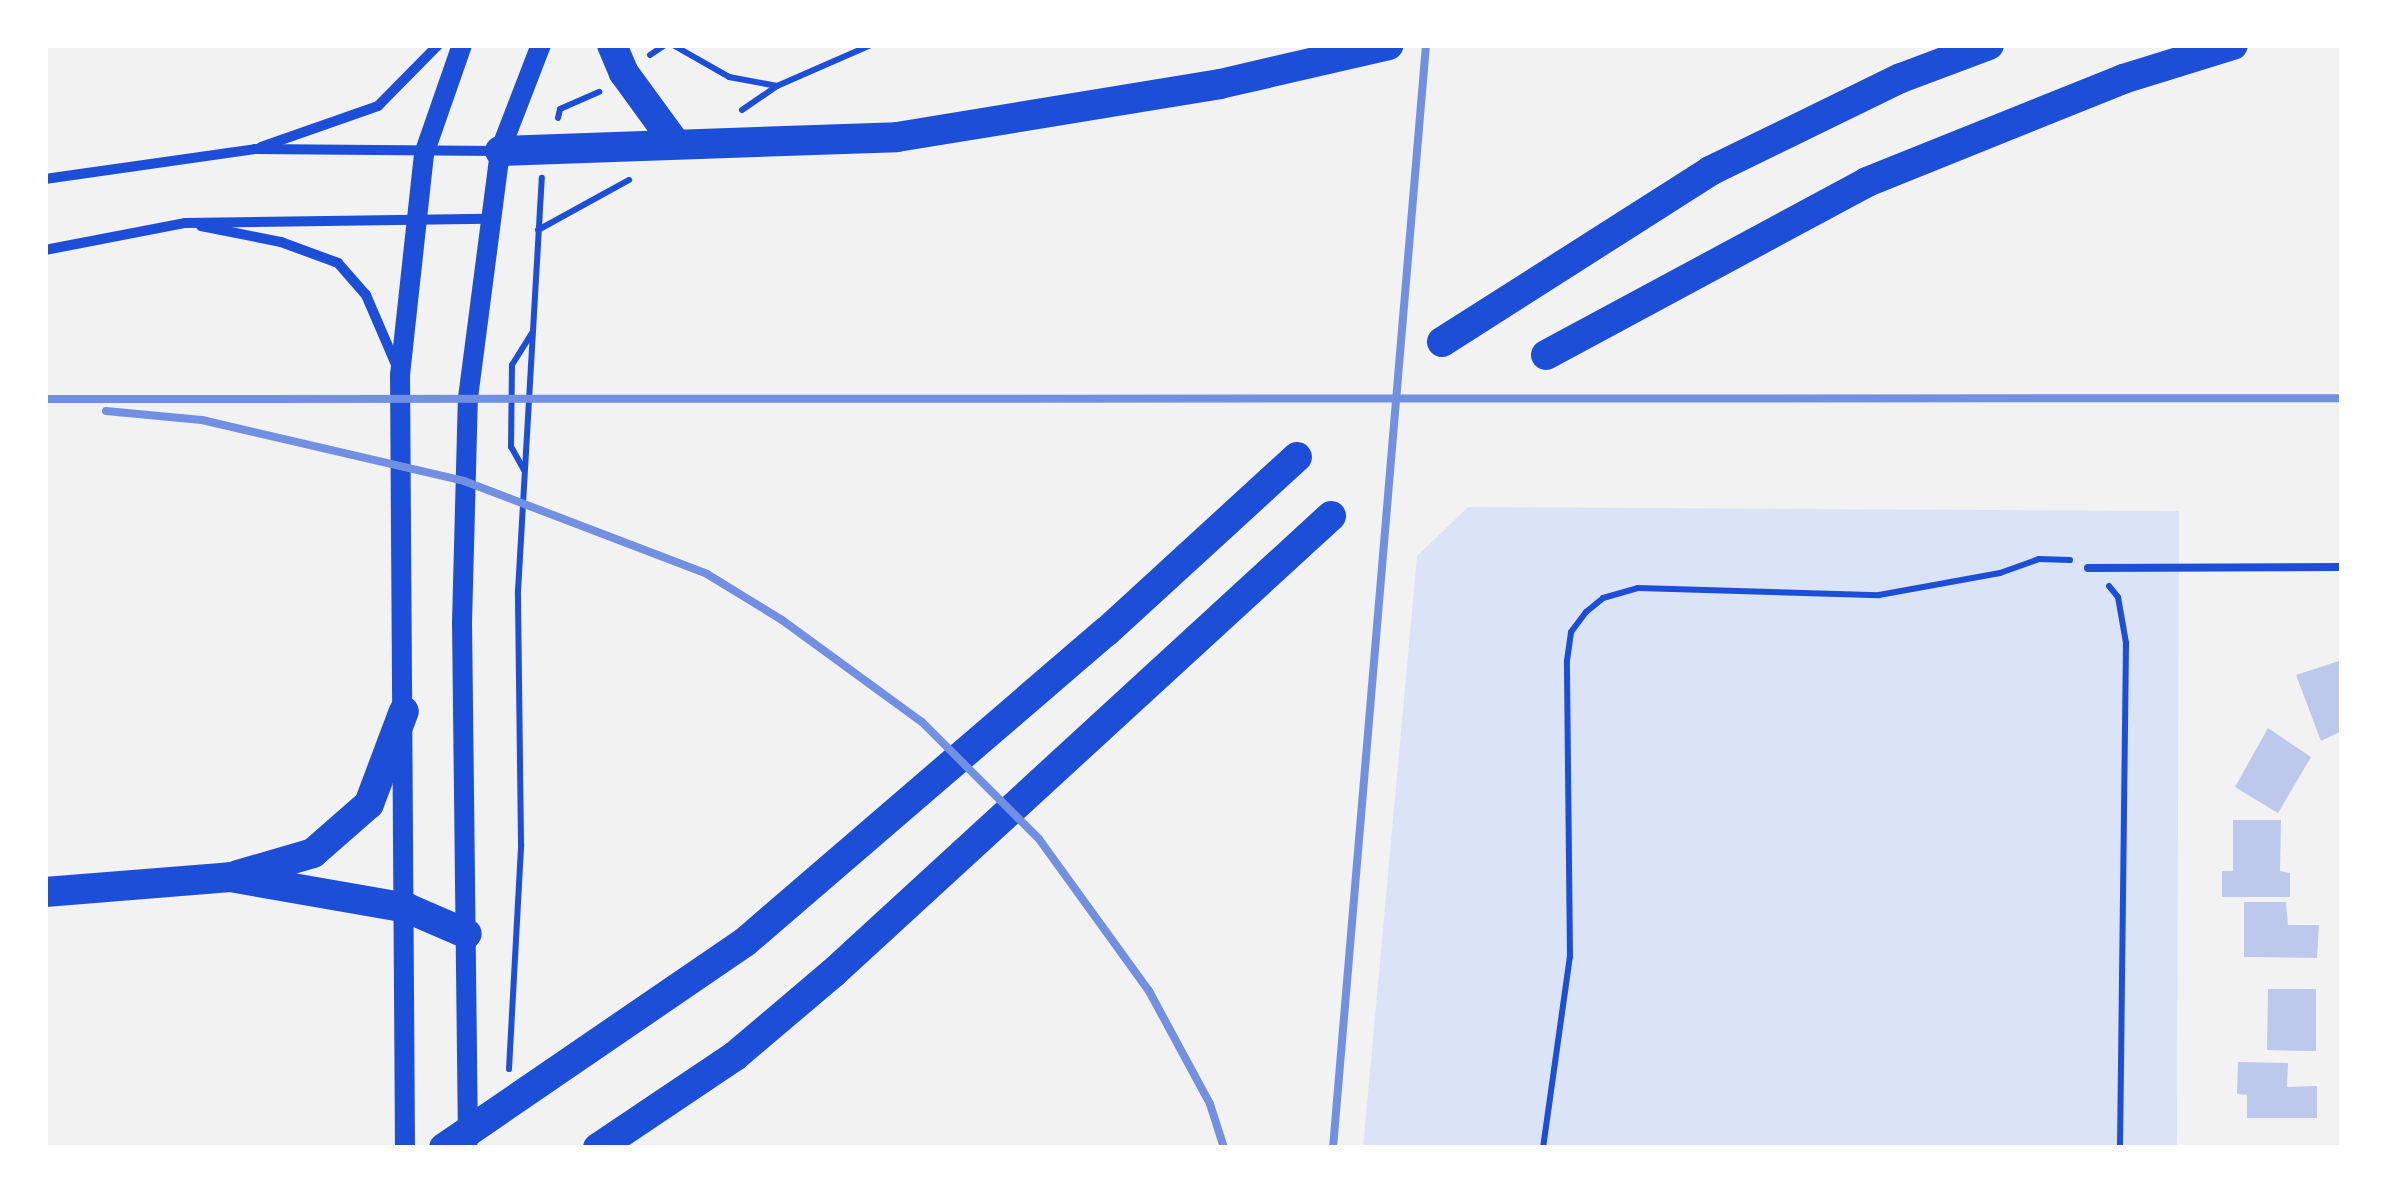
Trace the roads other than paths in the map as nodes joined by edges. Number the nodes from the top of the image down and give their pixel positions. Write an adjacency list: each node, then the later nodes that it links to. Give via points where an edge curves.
1 (438, 45): 9 (street, via 378,106)
2 (462, 45): 11 (main road)
3 (541, 45): 10 (main road)
4 (1388, 45): 8 (highway, via 1220,84 897,137)
5 (1988, 45): 17 (highway, via 1901,78 1710,170)
6 (2233, 45): 18 (highway, via 2122,79 1867,182)
7 (618, 59): 8 (highway)
8 (675, 143): 10 (highway)
9 (255, 149): 11 (street); 12 (street)
10 (500, 151): 11 (street); 13 (main road)
11 (424, 154): 14 (main road)
12 (45, 178)
13 (488, 218): 14 (street); 28 (main road, via 464,481)
14 (413, 219): 15 (street); 19 (main road)
15 (185, 223): 16 (street); 19 (street, via 281,242 338,263 366,295)
16 (45, 250)
17 (1442, 342)
18 (1546, 355)
19 (400, 375): 24 (main road)
20 (1298, 457): 30 (highway, via 1106,632 744,942)
21 (1331, 516): 32 (highway, via 736,1056)
22 (2342, 567): 23 (lane)
23 (2088, 568)
24 (404, 711): 25 (highway, via 369,804 312,853); 27 (main road)
25 (230, 877): 26 (highway); 27 (highway)
26 (45, 892)
27 (407, 908): 28 (highway); 29 (main road)
28 (467, 934): 31 (main road)
29 (405, 1148)
30 (444, 1148)
31 (468, 1148)
32 (598, 1148)

